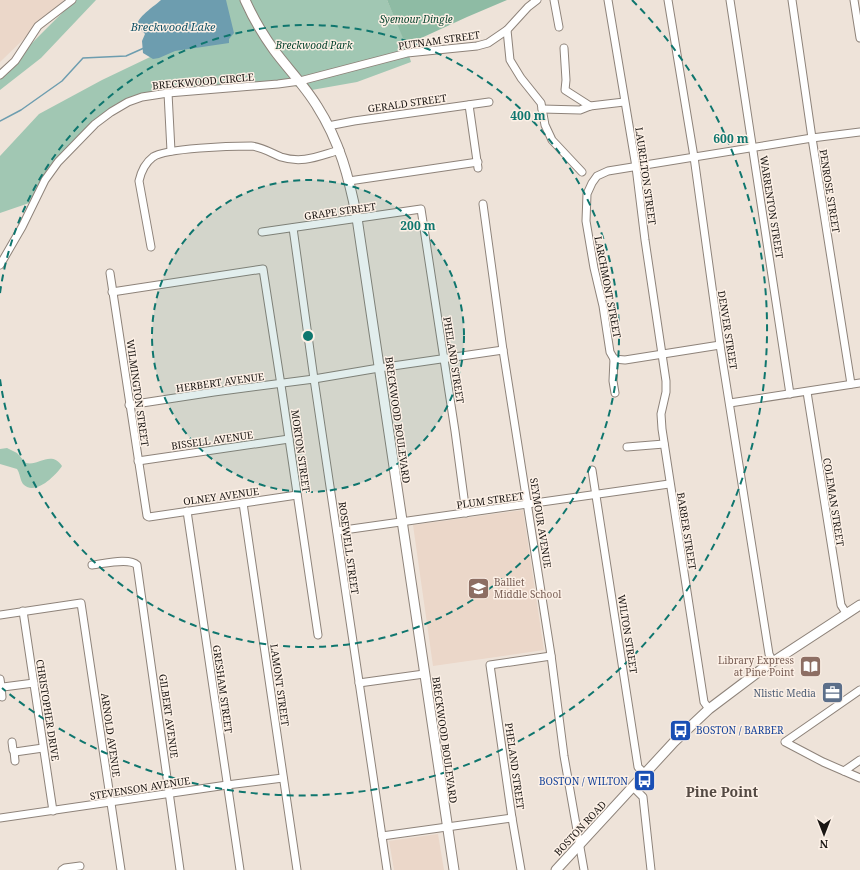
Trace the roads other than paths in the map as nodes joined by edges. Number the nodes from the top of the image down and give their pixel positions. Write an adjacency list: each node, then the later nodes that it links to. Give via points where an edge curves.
1 (72, 0): 14 (street, via 40,24 15,61)
2 (245, 0): 15 (main road, BRECKWOOD BOULEVARD, via 265,37)
3 (537, 0): 11 (street, PUTNAM STREET, via 528,6)
4 (554, 0): 10 (street)
5 (608, 0): 18 (street, LAURELTON STREET)
6 (668, 0): 28 (street, DENVER STREET)
7 (730, 0): 25 (street, WARRENTON STREET)
8 (792, 0): 24 (street, PENROSE STREET)
9 (854, 0): 12 (street)
10 (559, 27)
11 (508, 30): 15 (street, PUTNAM STREET, via 477,46 407,53); 21 (street, via 510,60 541,103)
12 (860, 38)
13 (564, 48): 20 (street, via 565,90)
14 (0, 75)
15 (300, 81): 16 (street, BRECKWOOD CIRCLE); 22 (main road, BRECKWOOD BOULEVARD)
16 (168, 93): 27 (street); 38 (street, BRECKWOOD CIRCLE, via 139,98 120,106 95,124 72,147 54,167)
17 (489, 102): 19 (street, GERALD STREET)
18 (624, 102): 20 (street); 29 (street, LAURELTON STREET)
19 (469, 105): 22 (street, GERALD STREET); 31 (street, via 478,165)
20 (590, 106): 21 (street, via 580,110)
21 (542, 109): 30 (street, via 545,125 552,140)
22 (328, 126): 26 (main road, BRECKWOOD BOULEVARD)
23 (860, 132): 24 (street)
24 (812, 138): 25 (street); 50 (street, PENROSE STREET)
25 (753, 147): 28 (street); 53 (street, WARRENTON STREET)
26 (340, 150): 27 (street, via 298,161 251,146); 31 (main road, BRECKWOOD BOULEVARD)
27 (170, 151): 37 (street, via 153,157 141,173 139,181)
28 (694, 157): 29 (street); 41 (street, DENVER STREET)
29 (636, 167): 43 (street, LAURELTON STREET); 45 (street, LARCHMONT STREET, via 608,171 597,176 587,194 586,221 589,246 603,306 610,352)
30 (582, 172)
31 (350, 181): 34 (main road, BRECKWOOD BOULEVARD)
32 (483, 204): 42 (street, SEYMOUR AVENUE)
33 (421, 209): 34 (street, GRAPE STREET); 44 (street, PHELAND STREET)
34 (357, 218): 35 (street, GRAPE STREET); 46 (main road, BRECKWOOD BOULEVARD)
35 (293, 228): 36 (street, GRAPE STREET); 47 (street, ROSEWELL STREET)
36 (262, 232)
37 (151, 247)
38 (0, 264)
39 (110, 273): 40 (street, WILMINGTON STREET)
40 (112, 292): 48 (street, MORTON STREET, via 263,270); 55 (street, WILMINGTON STREET)
41 (720, 345): 43 (street); 54 (street, DENVER STREET)
42 (503, 350): 44 (street, HERBERT AVENUE); 65 (street, SEYMOUR AVENUE)
43 (663, 354): 45 (street, via 626,360); 57 (street, BARBER STREET, via 666,381 661,414)
44 (444, 359): 46 (street, HERBERT AVENUE); 67 (street, PHELAND STREET)
45 (614, 359): 52 (street, LARCHMONT STREET)
46 (379, 368): 47 (street, HERBERT AVENUE); 69 (main road, BRECKWOOD BOULEVARD)
47 (314, 379): 48 (street, HERBERT AVENUE); 70 (street, ROSEWELL STREET)
48 (281, 383): 55 (street, HERBERT AVENUE); 56 (street, MORTON STREET)
49 (860, 383): 50 (street)
50 (851, 384): 51 (street)
51 (807, 392): 53 (street); 74 (street, COLEMAN STREET, via 841,605)
52 (615, 393)
53 (790, 394): 54 (street)
54 (730, 403): 78 (street, DENVER STREET, via 769,654)
55 (130, 405): 59 (street, WILMINGTON STREET)
56 (289, 439): 59 (street, BISSELL AVENUE); 62 (street, MORTON STREET)
57 (664, 444): 58 (street); 61 (street, BARBER STREET)
58 (627, 446)
59 (138, 461): 68 (street, WILMINGTON STREET)
60 (592, 470): 63 (street, WILTON STREET)
61 (669, 484): 63 (street, PLUM STREET); 85 (street, BARBER STREET, via 704,702)
62 (298, 495): 64 (street, OLNEY AVENUE); 76 (street, MORTON STREET)
63 (596, 495): 65 (street, PLUM STREET); 92 (street, WILTON STREET, via 638,767)
64 (243, 503): 66 (street, OLNEY AVENUE); 93 (street, LAMONT STREET)
65 (528, 504): 67 (street, PLUM STREET); 77 (street, SEYMOUR AVENUE)
66 (187, 511): 68 (street, OLNEY AVENUE); 95 (street, GRESHAM STREET)
67 (466, 513): 69 (street, PLUM STREET)
68 (147, 516)
69 (402, 522): 70 (street, PLUM STREET); 79 (main road, BRECKWOOD BOULEVARD)
70 (337, 531): 82 (street, ROSEWELL STREET)
71 (92, 565): 97 (street, GILBERT AVENUE, via 127,561 137,565)
72 (860, 605): 74 (main road, BOSTON ROAD)
73 (23, 611): 75 (street); 81 (street, CHRISTOPHER DRIVE); 98 (street, ARNOLD AVENUE, via 82,603)
74 (846, 614): 78 (main road, BOSTON ROAD)
75 (0, 615)
76 (318, 635)
77 (551, 656): 101 (street, PHELAND STREET, via 490,665); 104 (street, SEYMOUR AVENUE)
78 (773, 662): 85 (main road, BOSTON ROAD)
79 (424, 674): 82 (street); 102 (main road, BRECKWOOD BOULEVARD)
80 (0, 683): 81 (street, via 4,687); 84 (street)
81 (34, 683): 87 (street, CHRISTOPHER DRIVE)
82 (359, 683): 103 (street, ROSEWELL STREET)
83 (860, 690): 91 (street, via 785,742)
84 (2, 697)
85 (709, 709): 92 (main road, BOSTON ROAD)
86 (12, 742): 88 (street)
87 (44, 748): 88 (street); 99 (street, CHRISTOPHER DRIVE)
88 (14, 751): 90 (street)
89 (860, 760): 91 (street)
90 (15, 761)
91 (844, 771): 94 (street)
92 (645, 774): 96 (main road, BOSTON ROAD)
93 (283, 778): 95 (street, STEVENSON AVENUE); 110 (street, LAMONT STREET)
94 (860, 778)
95 (227, 785): 97 (street, STEVENSON AVENUE); 109 (street, GRESHAM STREET)
96 (633, 787): 104 (main road, BOSTON ROAD); 116 (street, via 643,797)
97 (170, 794): 98 (street, STEVENSON AVENUE); 108 (street, GILBERT AVENUE)
98 (111, 802): 99 (street, STEVENSON AVENUE); 107 (street, ARNOLD AVENUE)
99 (53, 811): 100 (street, STEVENSON AVENUE)
100 (0, 818)
101 (512, 818): 102 (street); 113 (street, PHELAND STREET)
102 (447, 827): 103 (street); 112 (main road, BRECKWOOD BOULEVARD)
103 (382, 836): 111 (street, ROSEWELL STREET)
104 (579, 845): 114 (main road, BOSTON ROAD); 115 (street, SEYMOUR AVENUE)
105 (80, 866): 106 (street)
106 (62, 870)
107 (121, 870)
108 (180, 870)
109 (240, 870)
110 (297, 870)
111 (387, 870)
112 (454, 870)
113 (521, 870)
114 (556, 870)
115 (584, 870)
116 (651, 870)

